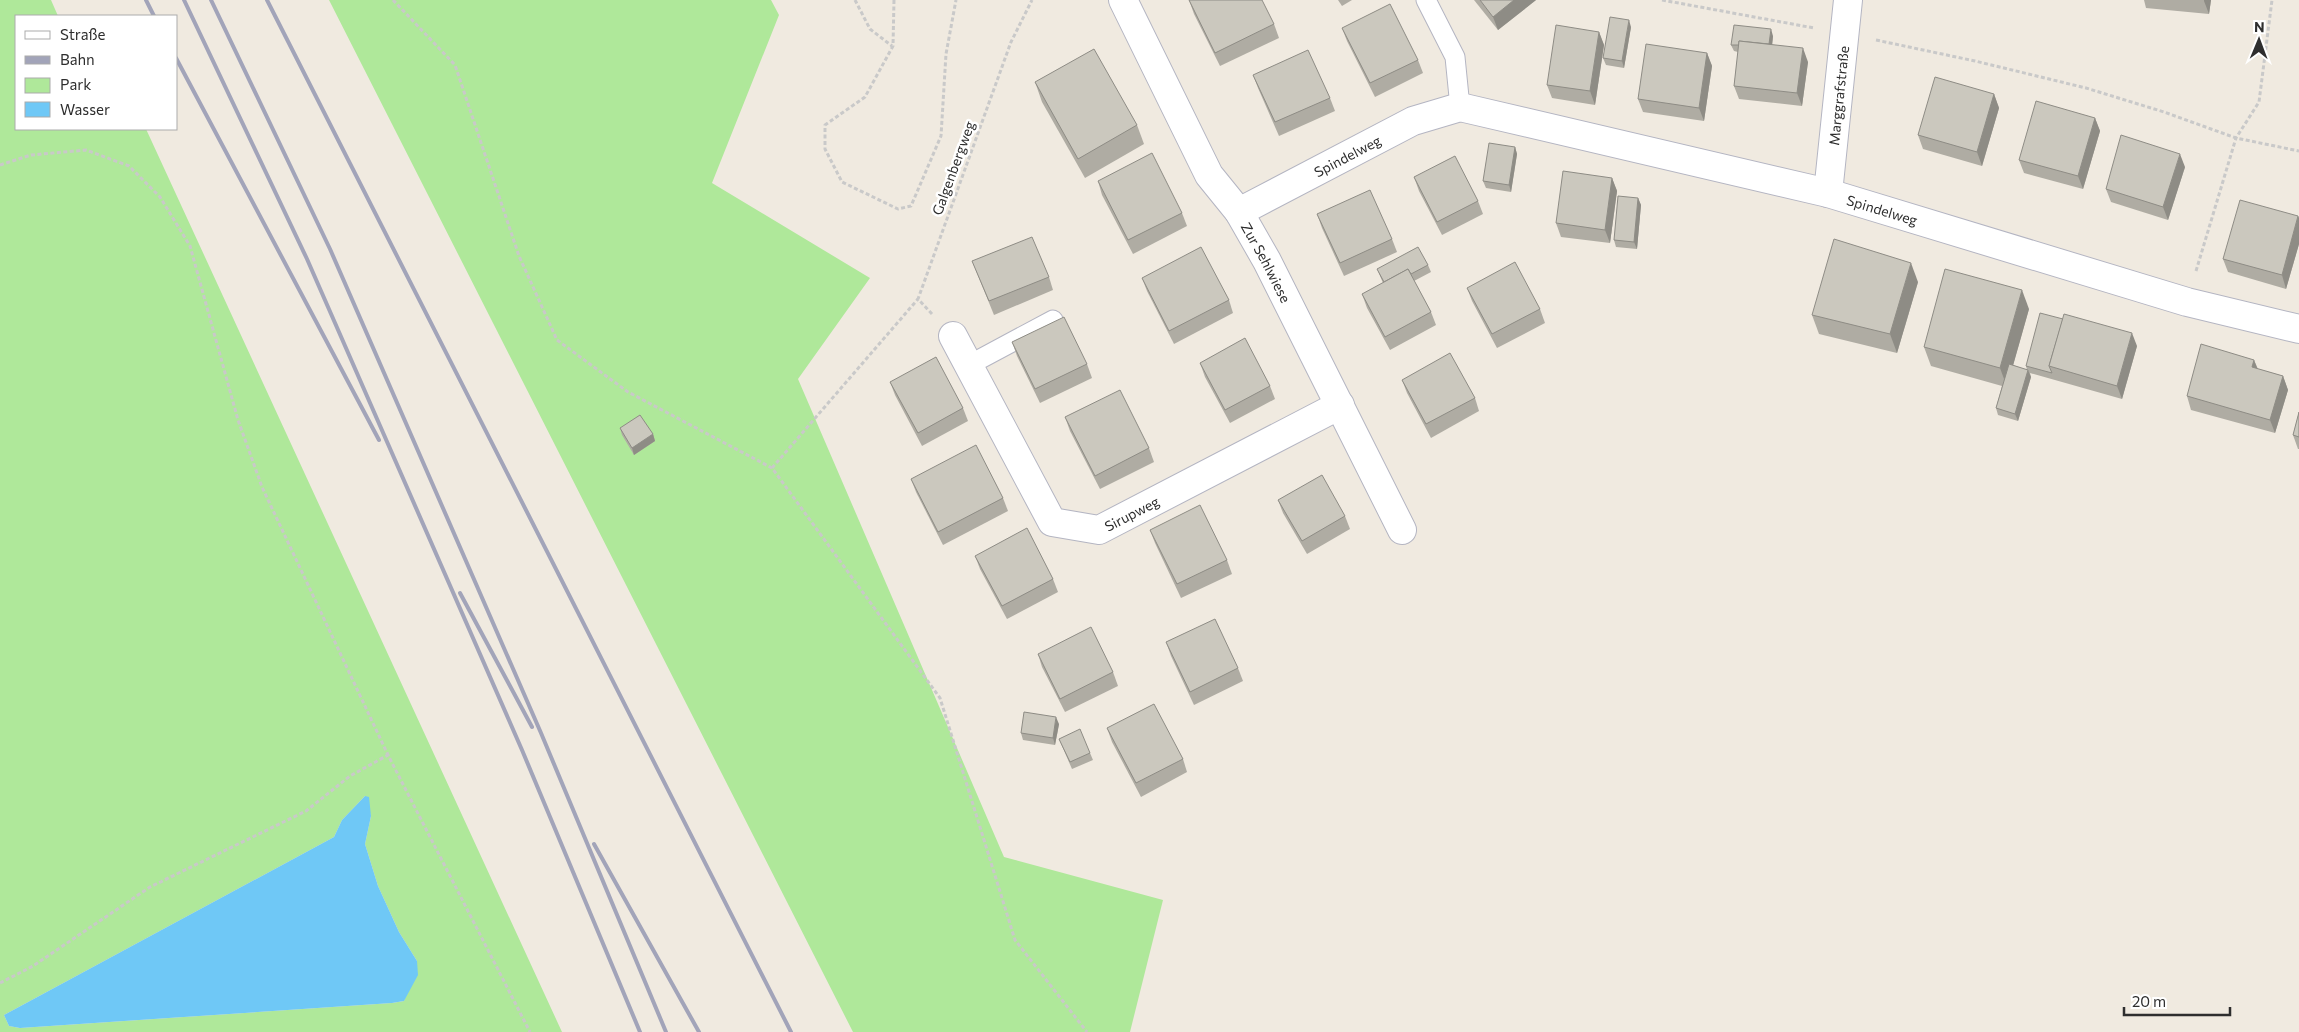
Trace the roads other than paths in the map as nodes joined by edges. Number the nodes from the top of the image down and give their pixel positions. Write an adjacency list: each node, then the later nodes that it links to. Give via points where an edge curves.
1 (1123, 0): 6 (street, Zur Sehlwiese, via 1209,175)
2 (1426, 0): 4 (lane, via 1455,57)
3 (1848, 0): 5 (street, Marggrafstraße)
4 (1460, 107): 5 (street, Spindelweg); 6 (street, Spindelweg, via 1414,121)
5 (1828, 193): 8 (street, Spindelweg, via 2187,302)
6 (1239, 212): 11 (street, Zur Sehlwiese, via 1268,261)
7 (1053, 320): 10 (lane)
8 (2299, 329)
9 (953, 336): 10 (street, Sirupweg)
10 (969, 365): 11 (street, Sirupweg, via 1052,522 1099,530)
11 (1340, 405): 12 (street, Zur Sehlwiese)
12 (1402, 530)

